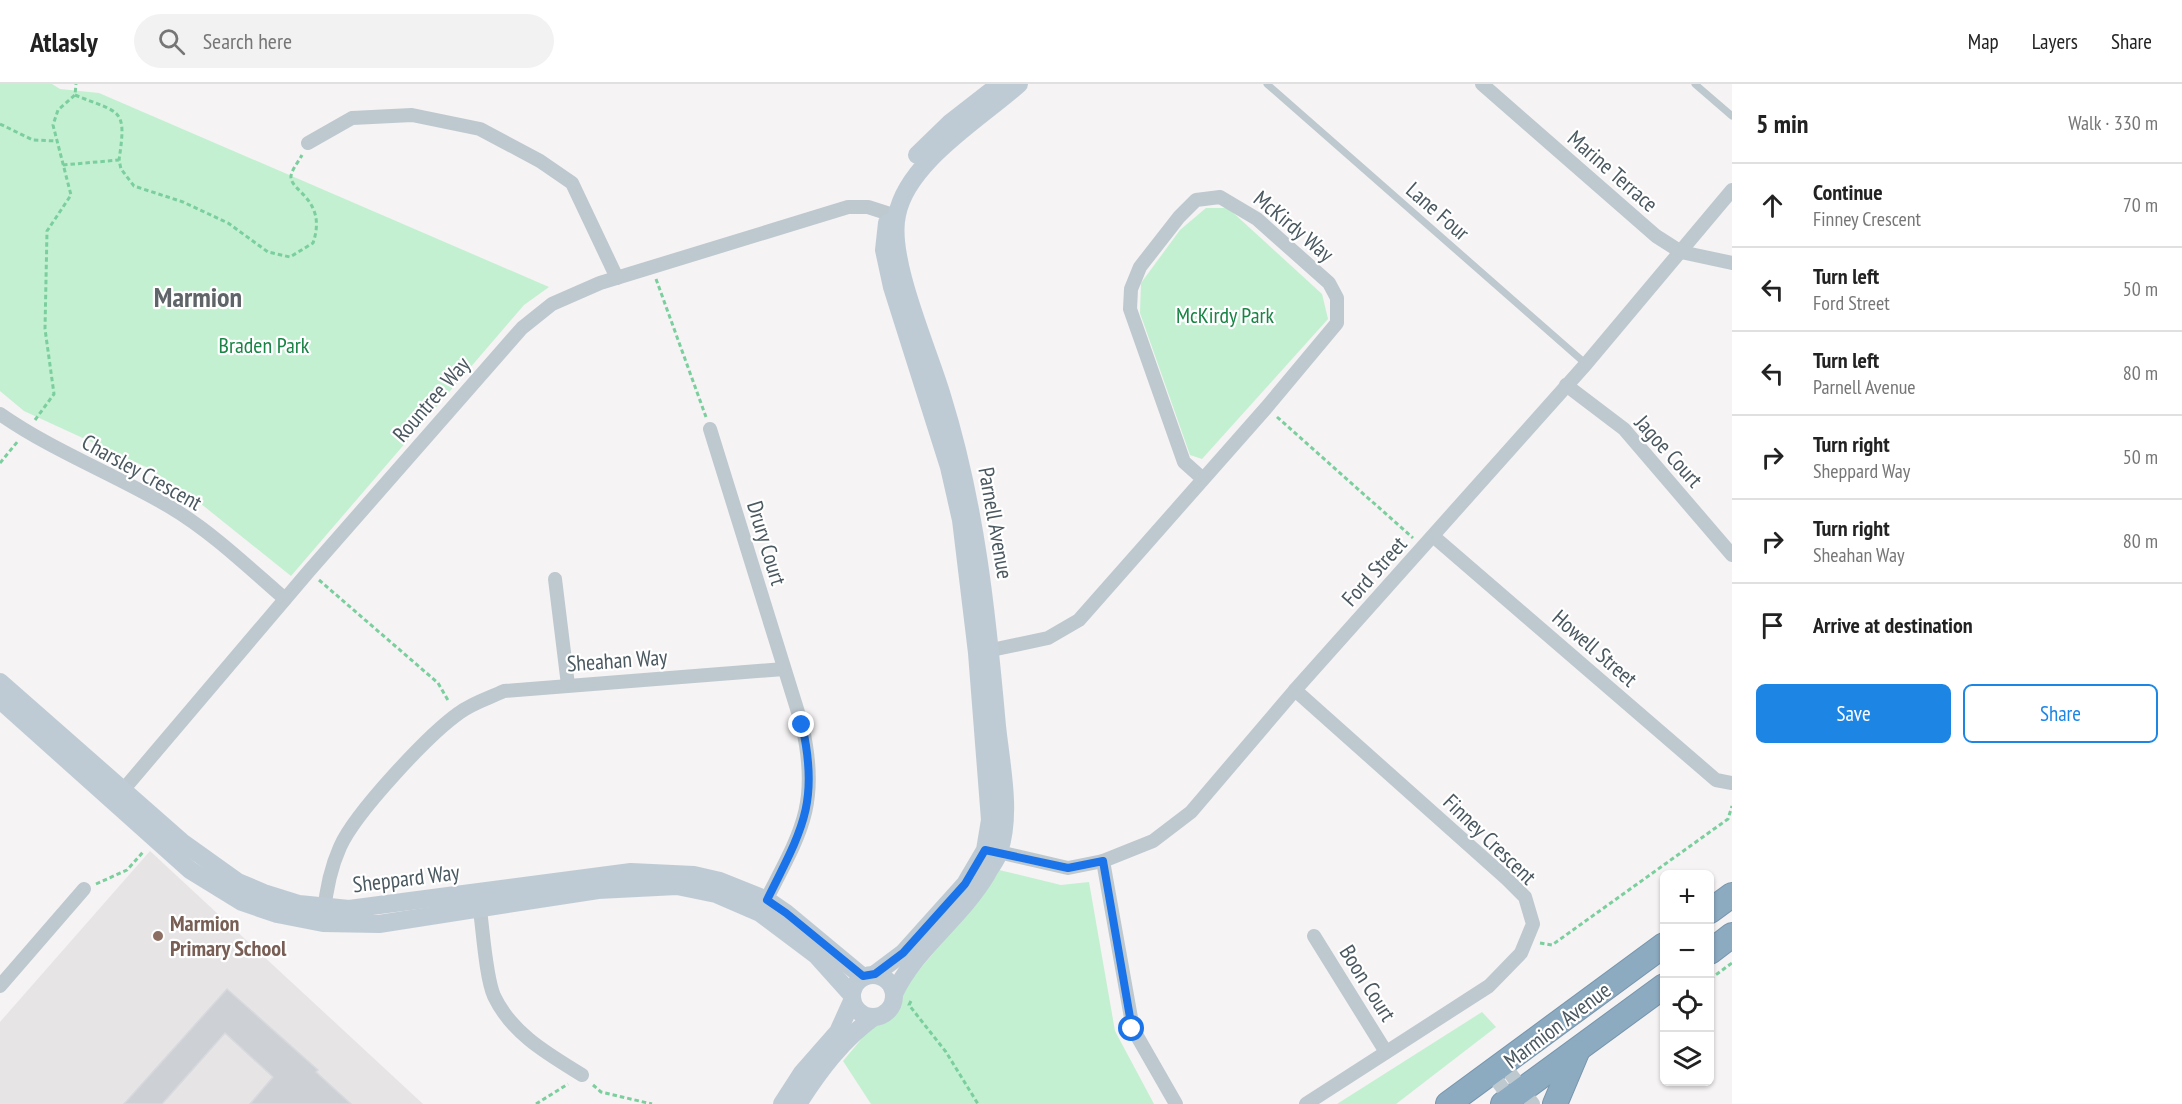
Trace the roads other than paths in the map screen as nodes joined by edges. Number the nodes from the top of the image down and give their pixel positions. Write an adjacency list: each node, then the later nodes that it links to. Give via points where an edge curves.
1 (1000, 84): 9 (street, Parnell Avenue, via 918,154 899,181)
2 (1019, 84): 9 (street, Parnell Avenue, via 938,149)
3 (1267, 84): 13 (lane, Lane Four)
4 (1482, 84): 10 (street, Marine Terrace, via 1656,237)
5 (1695, 84): 6 (lane)
6 (1732, 116)
7 (308, 143): 12 (street, via 352,118 412,115 480,129 572,183)
8 (1732, 190): 10 (street, Ford Street)
9 (892, 214): 12 (street, Rountree Way, via 868,207 848,207); 22 (street, Parnell Avenue, via 884,250 952,477)
10 (1682, 252): 11 (street, Marine Terrace); 13 (street, Ford Street)
11 (1732, 263)
12 (618, 278): 21 (street, Rountree Way, via 552,304 522,328)
13 (1586, 364): 14 (street, Ford Street)
14 (1566, 385): 18 (street, Ford Street); 19 (street, Jagoe Court, via 1624,429)
15 (0, 414): 21 (street, Charsley Crescent, via 26,432 170,507)
16 (710, 429): 23 (street, Drury Court)
17 (1203, 479): 17 (street, McKirdy Way, via 1184,462 1130,309 1131,289 1140,267 1179,217 1196,200 1220,196 1243,208 1329,283 1337,298 1337,323); 22 (street, McKirdy Way, via 1079,620 1048,638)
18 (1433, 536): 26 (street, Ford Street); 28 (street, Howell Street, via 1716,780)
19 (1732, 555)
20 (555, 579): 25 (street)
21 (285, 599): 29 (street, Rountree Way)
22 (983, 652): 30 (street, Parnell Avenue)
23 (784, 669): 25 (street, Sheahan Way); 34 (street, via 804,735 811,784 801,831)
24 (0, 682): 29 (street, Sheppard Way)
25 (568, 685): 37 (street, Sheahan Way, via 504,691 457,714 420,747 340,846)
26 (1295, 690): 31 (street, Ford Street, via 1191,812 1153,841); 49 (street, Finney Crescent, via 1525,897 1533,924 1521,953 1489,986)
27 (0, 700): 29 (street, Sheppard Way)
28 (1732, 783)
29 (118, 796): 37 (street, Sheppard Way, via 189,870 212,885 242,902 277,914)
30 (992, 851): 31 (street, Ford Street, via 1068,868); 42 (street, Parnell Avenue, via 903,953); 45 (street, Parnell Avenue, via 967,905 903,976)
31 (1103, 861): 55 (street, via 1132,1029)
32 (84, 889): 43 (street)
33 (1732, 895): 35 (highway)
34 (763, 906): 36 (street, Sheppard Way, via 677,886 598,890); 37 (street, Sheppard Way, via 720,881 694,875 631,872); 42 (street, Sheppard Way, via 786,913); 46 (street, Sheppard Way, via 816,955)
35 (1714, 908)
36 (480, 910): 37 (street, Sheppard Way, via 379,924); 51 (street, via 493,994 513,1027)
37 (324, 915)
38 (1732, 935): 41 (highway)
39 (1314, 936): 49 (street, Boon Court)
40 (1660, 949): 50 (highway, Marmion Avenue)
41 (1714, 949)
42 (869, 975): 45 (street, via 890,983); 46 (street, Parnell Avenue, via 853,987)
43 (0, 986)
44 (1660, 990): 48 (highway, Marmion Avenue)
45 (894, 994): 47 (street, Parnell Avenue, via 886,1013)
46 (852, 997): 47 (street, via 860,1013); 53 (street, Parnell Avenue, via 838,1032 802,1073)
47 (874, 1017): 54 (street, Parnell Avenue, via 825,1064)
48 (1578, 1050): 52 (highway, Marmion Avenue); 58 (highway)
49 (1386, 1052): 56 (street)
50 (1498, 1069): 52 (street); 57 (highway, Marmion Avenue)
51 (582, 1075)
52 (1517, 1100)
53 (782, 1104)
54 (798, 1104)
55 (1176, 1104)
56 (1306, 1104)
57 (1448, 1104)
58 (1555, 1104)

